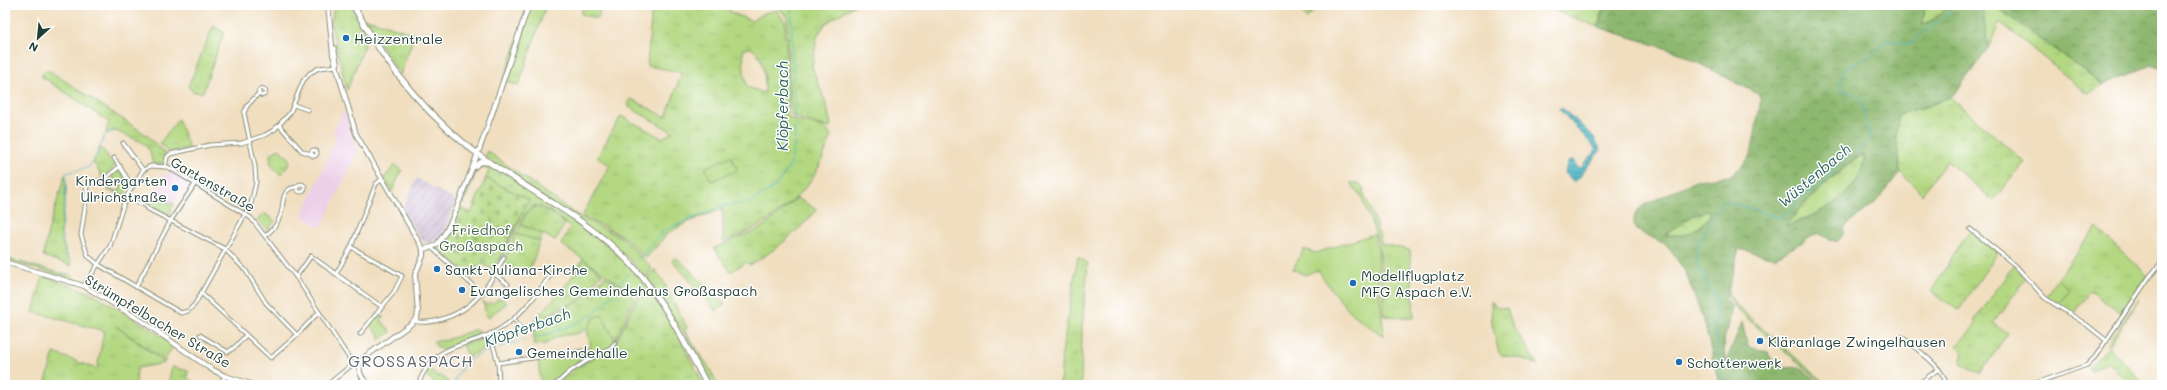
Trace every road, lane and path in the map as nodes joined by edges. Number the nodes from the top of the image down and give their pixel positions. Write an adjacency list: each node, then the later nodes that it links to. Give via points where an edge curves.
1 (330, 5): 4 (street, via 330,32 333,58)
2 (353, 5): 11 (main road, via 380,52 405,86 434,117)
3 (529, 5): 11 (street, via 506,67)
4 (337, 66): 6 (street, via 318,68 310,73); 19 (street, via 356,134)
5 (259, 93): 9 (street, via 245,109)
6 (294, 105): 7 (street); 8 (street)
7 (308, 110)
8 (279, 125): 9 (street, via 265,136); 12 (street, via 302,151)
9 (250, 141): 16 (street, via 230,145 206,145 170,154); 24 (street, via 256,166 256,182)
10 (123, 143): 18 (street)
11 (479, 154): 14 (main road); 17 (street)
12 (312, 155)
13 (114, 158): 15 (street)
14 (494, 165): 17 (street, via 481,162); 71 (main road, via 597,234 629,262 664,306)
15 (120, 166): 21 (street); 35 (street, via 105,179 85,186 87,193 81,240 88,256)
16 (165, 166): 18 (street, Gartenstraße, via 151,166); 20 (street, Gartenstraße)
17 (473, 169): 30 (street, via 452,220)
18 (143, 170): 21 (street)
19 (382, 179): 28 (street, via 376,184); 31 (street)
20 (195, 184): 24 (street, Gartenstraße); 25 (street)
21 (132, 186): 23 (street)
22 (297, 187): 27 (street, via 286,192 280,218)
23 (126, 197): 25 (street); 35 (street, via 110,246)
24 (247, 214): 27 (street, Gartenstraße); 29 (street)
25 (171, 220): 29 (street); 42 (street)
26 (1970, 229): 57 (street, via 2015,264 2045,298 2087,325)
27 (266, 235): 39 (street, Gartenstraße)
28 (351, 247): 37 (street); 45 (street, via 402,276)
29 (225, 248): 43 (street); 54 (street, via 246,271 266,303)
30 (432, 248): 31 (street); 44 (street)
31 (423, 249): 48 (street, via 423,256 415,275 418,312)
32 (504, 257): 38 (street)
33 (5, 262): 41 (street, Strümpfelbacher Straße)
34 (2162, 262): 57 (street)
35 (99, 265): 41 (street); 42 (street)
36 (552, 273): 47 (street, via 531,302)
37 (336, 274): 39 (street, via 311,256); 45 (street)
38 (496, 275): 40 (street); 44 (street)
39 (296, 277): 46 (street, Gartenstraße)
40 (508, 284)
41 (84, 286): 63 (street, Strümpfelbacher Straße)
42 (136, 287): 43 (street, via 181,313 188,311)
43 (201, 293): 53 (street)
44 (482, 294): 48 (street, via 466,309 452,316 423,324)
45 (382, 307): 50 (street)
46 (319, 312): 54 (street); 60 (street, Gartenstraße)
47 (514, 319): 49 (street, via 524,332); 51 (street)
48 (414, 321): 61 (street, via 364,356)
49 (534, 328)
50 (360, 334)
51 (490, 334): 59 (street); 68 (street, via 444,352 426,368)
52 (200, 335): 53 (street, via 228,352)
53 (246, 335): 54 (street, via 271,358)
54 (297, 335)
55 (1902, 337): 62 (street)
56 (615, 343): 58 (street)
57 (2106, 343): 74 (street, via 2087,365)
58 (590, 359): 59 (street, via 586,351 583,351); 70 (street, via 569,372)
59 (498, 363): 69 (street)
60 (353, 364): 61 (street); 66 (street)
61 (359, 366): 67 (street, via 360,375)
62 (1939, 369): 72 (street, via 1922,380); 73 (street, via 1944,375)
63 (225, 376): 64 (street); 65 (street, Strümpfelbacher Straße)
64 (220, 385)
65 (254, 385)
66 (327, 385)
67 (370, 385)
68 (418, 385)
69 (499, 385)
70 (556, 385)
71 (707, 385)
72 (1921, 385)
73 (1946, 385)
74 (2031, 385)

